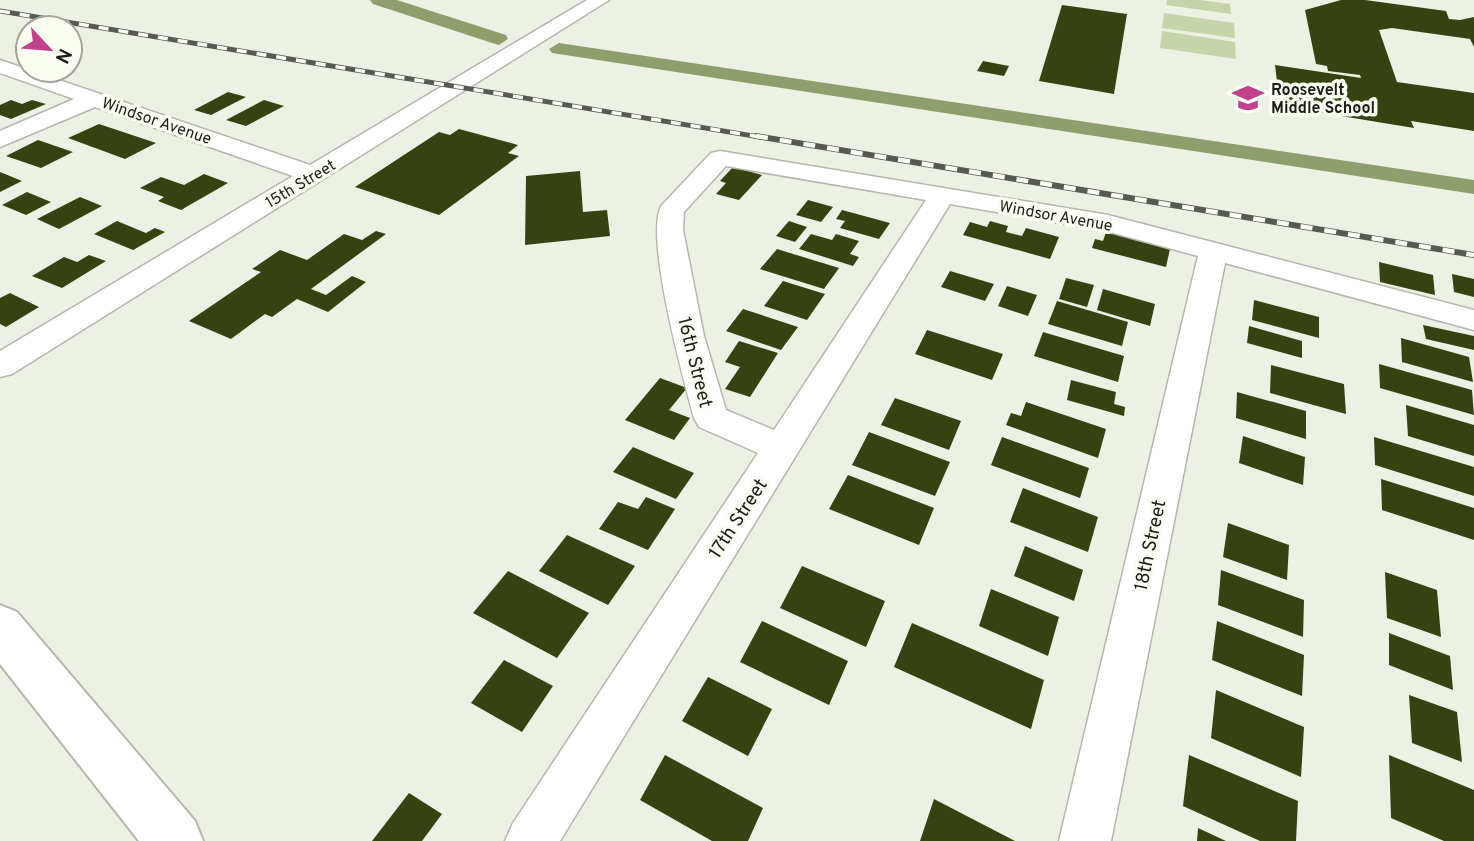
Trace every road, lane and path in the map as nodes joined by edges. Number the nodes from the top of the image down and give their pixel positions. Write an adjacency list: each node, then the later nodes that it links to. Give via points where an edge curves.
1 (600, 0): 5 (street, 15th Street)
2 (0, 66): 3 (street, Windsor Avenue)
3 (94, 99): 4 (street); 5 (street, Windsor Avenue)
4 (0, 140)
5 (314, 175): 10 (street, 15th Street)
6 (943, 196): 7 (street, Windsor Avenue, via 720,158 671,211); 8 (street, Windsor Avenue, via 1108,223); 11 (street, 17th Street)
7 (669, 230): 11 (street, 16th Street, via 688,336 710,418)
8 (1213, 250): 9 (street, Windsor Avenue); 15 (street, 18th Street)
9 (1474, 320)
10 (0, 366)
11 (782, 448): 14 (street, 17th Street)
12 (0, 627): 13 (street)
13 (175, 841)
14 (531, 841)
15 (1085, 841)

